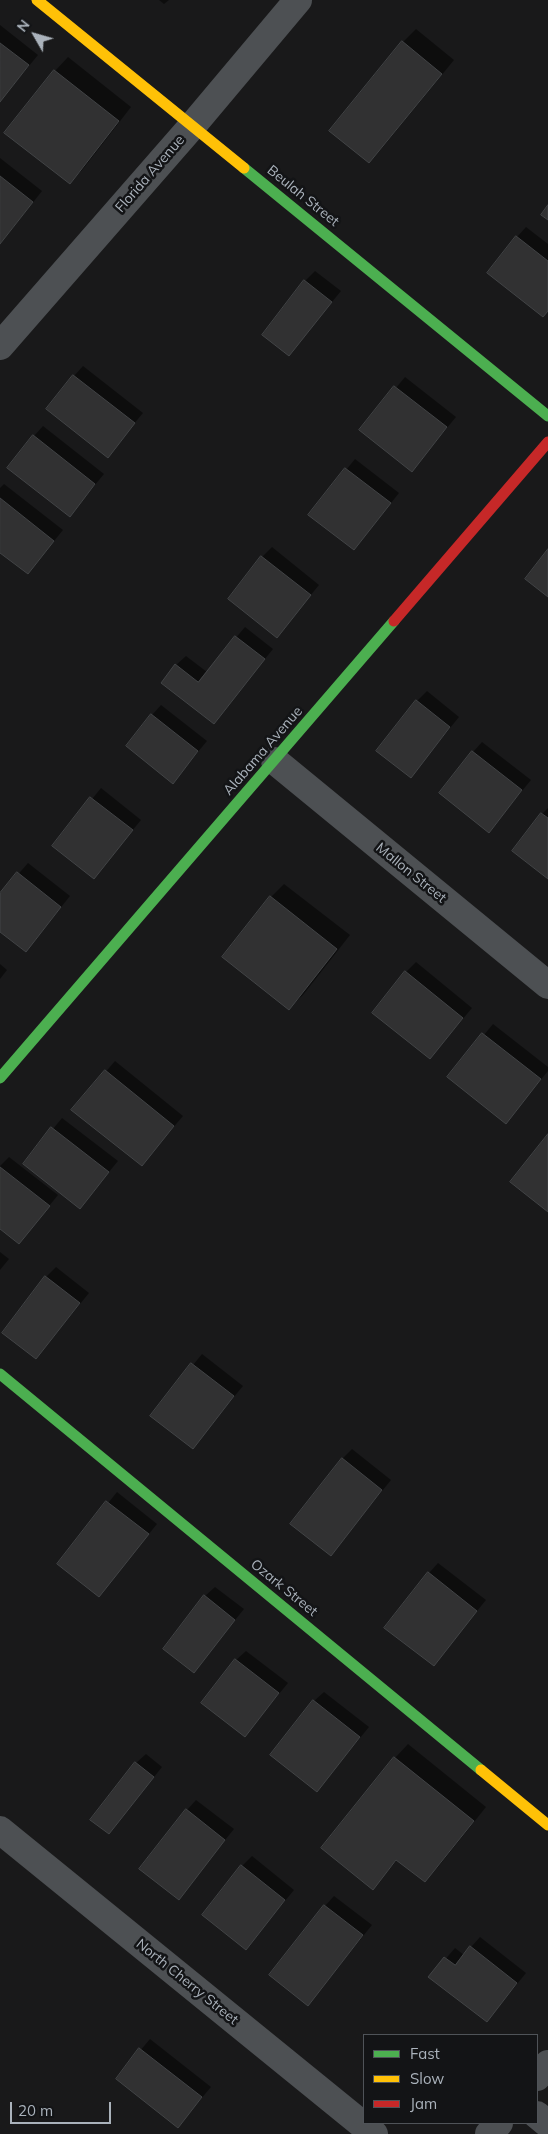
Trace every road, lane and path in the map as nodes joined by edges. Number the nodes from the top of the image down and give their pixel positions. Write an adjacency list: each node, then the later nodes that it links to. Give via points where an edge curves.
1 (38, 0): 3 (street, Beulah Street)
2 (298, 0): 3 (street, Florida Avenue)
3 (193, 125): 4 (street, Florida Avenue); 5 (street, Beulah Street)
4 (0, 346)
5 (548, 416)
6 (548, 442): 7 (street, Alabama Avenue)
7 (275, 761): 8 (street, Mallon Street); 9 (street, Alabama Avenue)
8 (548, 985)
9 (0, 1078)
10 (0, 1374): 11 (street, Ozark Street)
11 (548, 1825)
12 (0, 1830): 18 (street, North Cherry Street)
13 (548, 2064): 14 (street)
14 (538, 2077)
15 (538, 2116): 17 (street)
16 (498, 2124): 19 (street)
17 (548, 2124)
18 (374, 2134)
19 (489, 2134)

